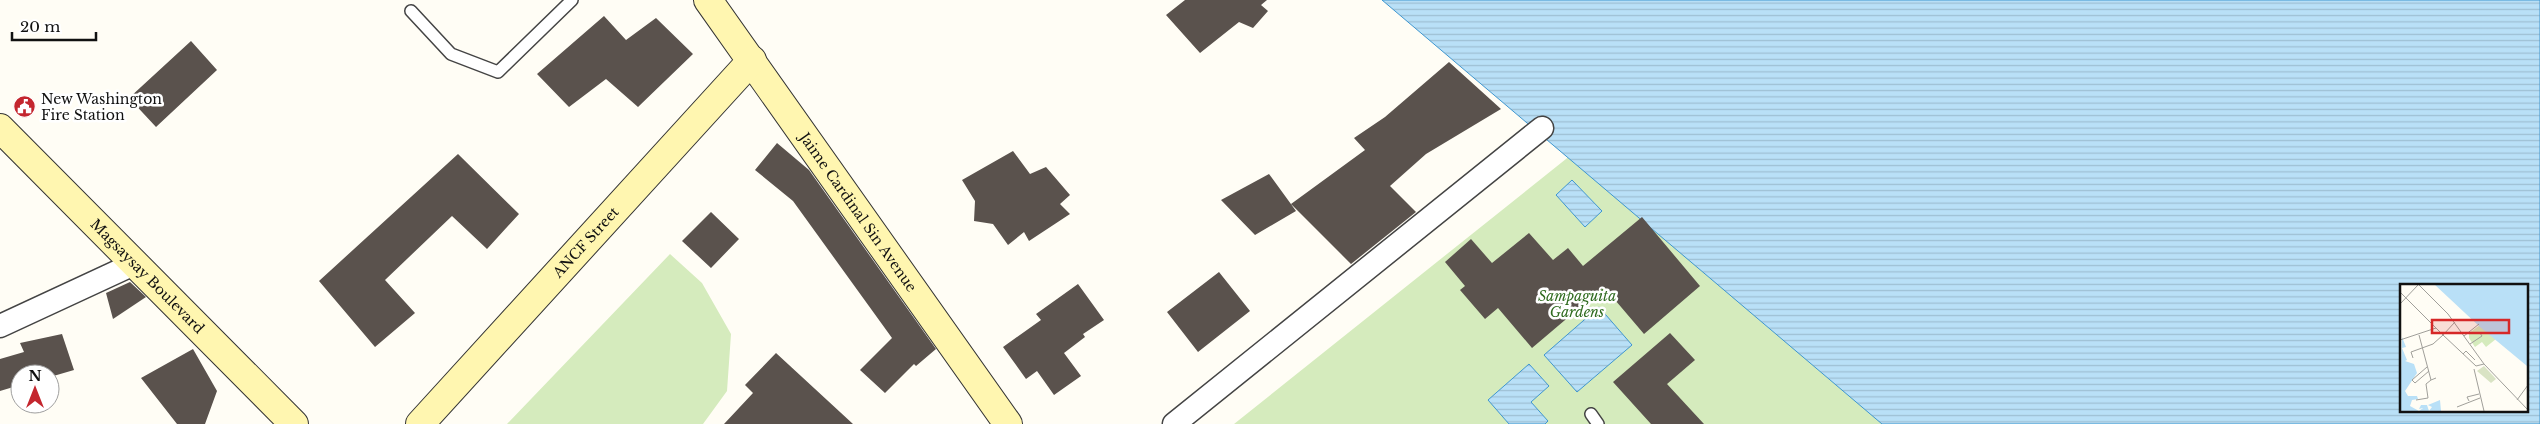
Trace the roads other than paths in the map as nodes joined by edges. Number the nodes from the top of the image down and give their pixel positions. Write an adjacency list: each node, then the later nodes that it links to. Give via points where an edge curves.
1 (572, 0): 3 (lane, via 498,72 452,54)
2 (708, 0): 4 (main road, Jaime Cardinal Sin Avenue)
3 (411, 11)
4 (752, 60): 11 (main road, ANCF Street); 12 (main road, Jaime Cardinal Sin Avenue)
5 (1542, 128): 13 (street)
6 (1, 131): 7 (main road, Magsaysay Boulevard)
7 (136, 263): 8 (street); 10 (main road, Magsaysay Boulevard)
8 (0, 326)
9 (1591, 414): 14 (lane)
10 (294, 424)
11 (420, 424)
12 (1008, 424)
13 (1174, 424)
14 (1598, 424)

